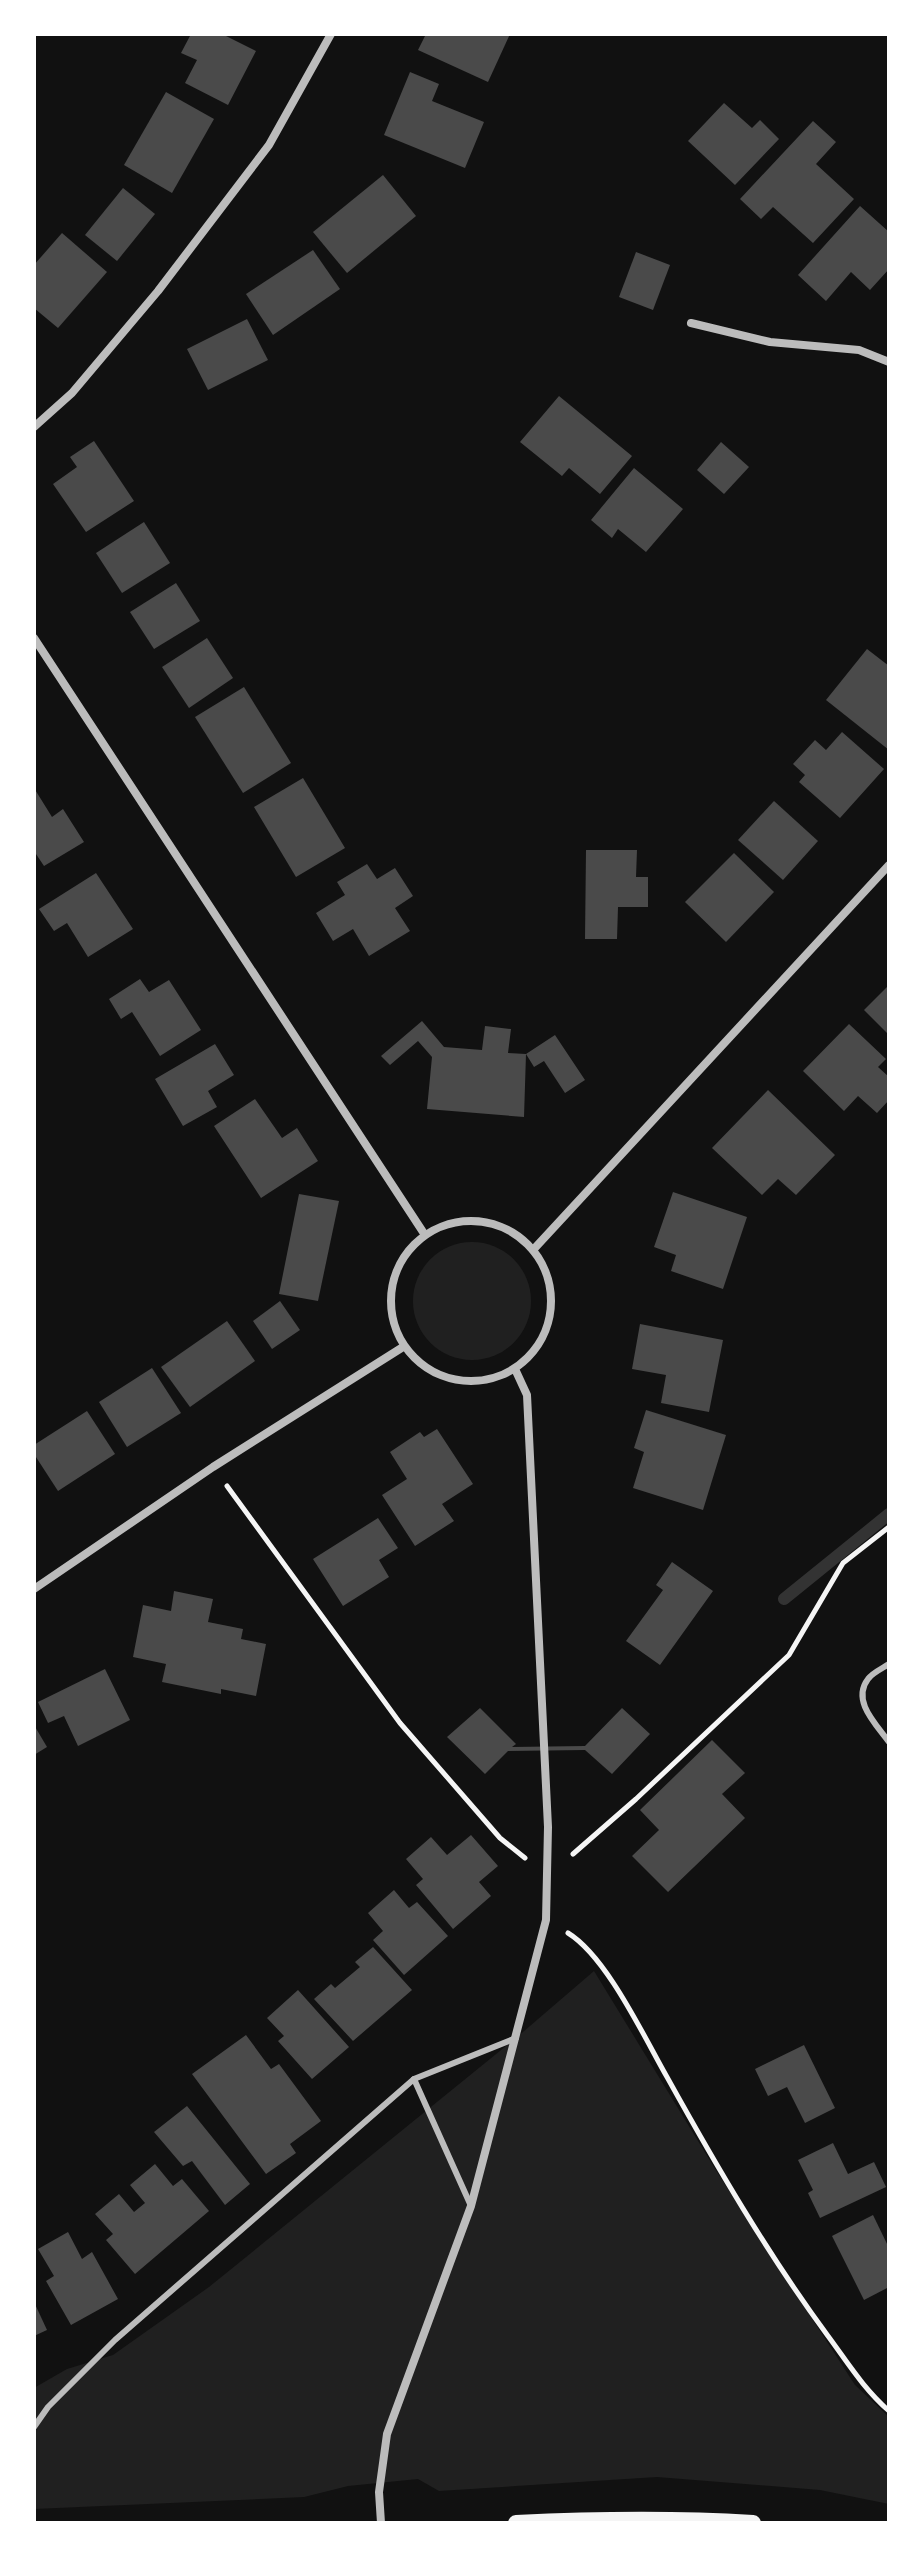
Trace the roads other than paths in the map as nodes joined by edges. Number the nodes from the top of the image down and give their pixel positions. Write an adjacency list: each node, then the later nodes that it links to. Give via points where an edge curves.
1 (331, 34): 4 (street, via 260,157 158,291 72,393)
2 (691, 323): 3 (street, via 770,342 859,350)
3 (889, 362)
4 (34, 427)
5 (34, 638): 7 (street)
6 (889, 865): 8 (street)
7 (425, 1235): 8 (street, via 469,1220 515,1233); 9 (street, via 406,1252 394,1274 393,1324)
8 (533, 1250): 10 (street, via 552,1299 548,1326 535,1350)
9 (403, 1347): 10 (street, via 443,1377 468,1382); 11 (street)
10 (515, 1369): 14 (street, via 527,1395 547,1876 546,1920)
11 (34, 1589)
12 (889, 1664): 13 (lane, via 867,1680 862,1695 864,1708)
13 (889, 1742)
14 (516, 2038): 15 (lane); 16 (street)
15 (414, 2079): 16 (lane); 17 (lane, via 115,2340)
16 (471, 2206): 18 (street, via 387,2434 379,2492)
17 (34, 2427)
18 (381, 2523)
19 (516, 2523): 20 (main road, via 612,2518)
20 (753, 2523)

